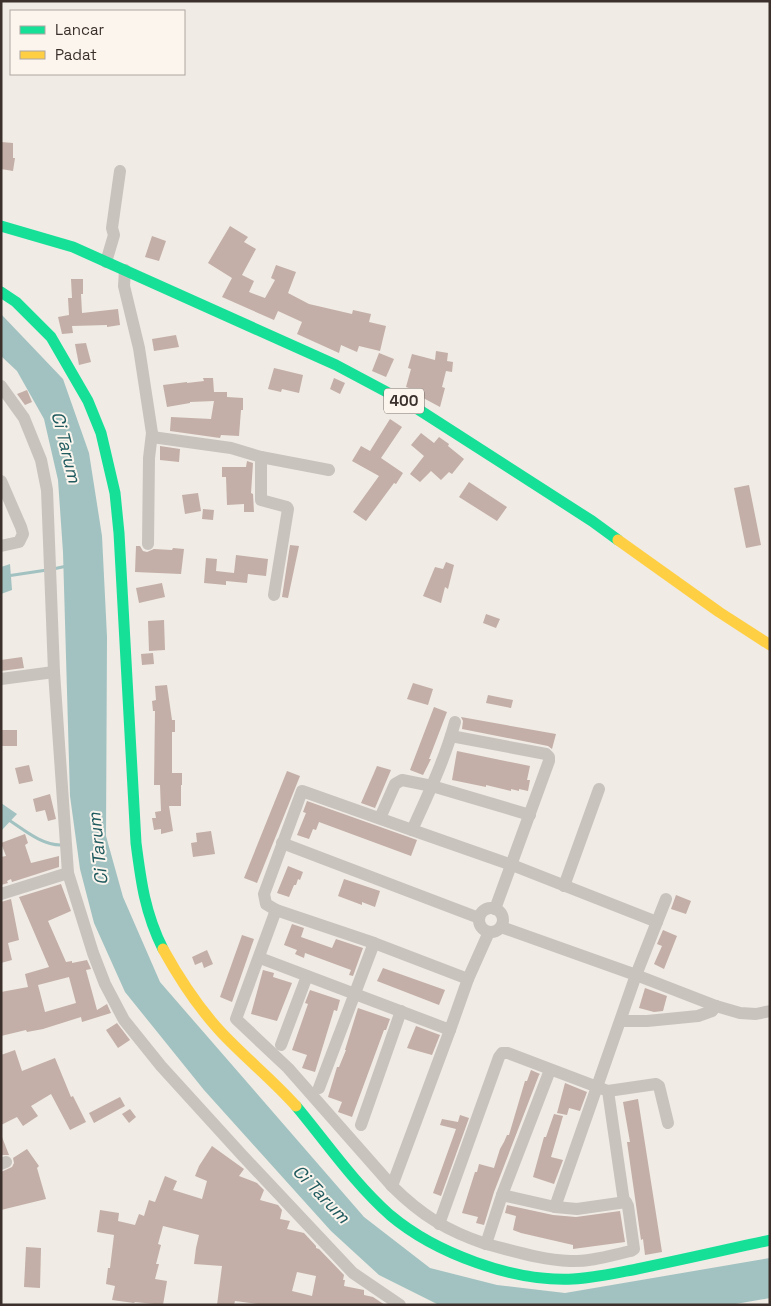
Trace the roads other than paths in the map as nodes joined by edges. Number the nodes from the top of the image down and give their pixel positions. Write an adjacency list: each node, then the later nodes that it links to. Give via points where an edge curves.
1 (120, 171): 3 (street, via 112,228 114,235)
2 (1, 226): 3 (street, 400, via 73,248)
3 (106, 262): 4 (street, 400)
4 (124, 270): 7 (street, via 124,286 139,348); 14 (street, 400, via 336,365 413,406 592,521)
5 (1, 292): 57 (street, via 51,337 88,401 101,433 115,493 119,533 141,886 153,926 166,953 192,996 220,1031 270,1078 359,1182 390,1213 418,1235 471,1260 540,1277 586,1278)
6 (1, 386): 15 (street, via 24,418 41,460 47,490)
7 (152, 437): 8 (street, via 231,448); 11 (street, via 148,458)
8 (261, 457): 9 (street); 13 (street, via 262,500 288,509)
9 (329, 470)
10 (1, 481): 12 (street, via 23,534 19,542)
11 (148, 544)
12 (1, 546)
13 (274, 595)
14 (770, 645)
15 (54, 672): 16 (street); 26 (street)
16 (1, 679)
17 (455, 722): 18 (street)
18 (451, 736): 19 (street); 21 (street, via 549,757)
19 (432, 786): 21 (street); 22 (street, via 399,780); 23 (street)
20 (599, 789): 27 (street)
21 (530, 816): 25 (street)
22 (380, 818): 23 (street); 24 (street, via 305,785)
23 (412, 830): 25 (street)
24 (282, 843): 31 (street, via 264,894 266,904); 32 (street)
25 (512, 866): 27 (street); 30 (street)
26 (68, 872): 28 (street); 59 (street, via 93,953 124,1020 202,1111 352,1273)
27 (564, 886): 33 (street)
28 (1, 894)
29 (666, 899): 33 (street)
30 (495, 909): 32 (street, via 483,911); 34 (street, via 502,915 502,923)
31 (276, 910): 35 (street); 36 (street)
32 (479, 918): 34 (street, via 482,929)
33 (656, 922): 37 (street)
34 (495, 930): 37 (street); 39 (street)
35 (374, 943): 39 (street); 40 (street)
36 (260, 958): 38 (street); 52 (street, via 237,1022 288,1068)
37 (636, 975): 41 (street); 44 (street)
38 (307, 976): 40 (street); 46 (street)
39 (468, 979): 45 (street)
40 (354, 994): 42 (street); 48 (street)
41 (716, 1006): 43 (street, via 740,1013); 44 (street, via 698,1016)
42 (402, 1011): 45 (street); 51 (street)
43 (770, 1011)
44 (621, 1021): 49 (street)
45 (450, 1030): 52 (street)
46 (281, 1044)
47 (550, 1070): 49 (street); 53 (street); 56 (street, via 508,1053 499,1057)
48 (319, 1088)
49 (602, 1089): 50 (street, via 656,1084 661,1088); 54 (street); 55 (street)
50 (668, 1123)
51 (361, 1125)
52 (392, 1186): 56 (street, via 410,1204)
53 (502, 1195): 55 (street); 58 (street)
54 (624, 1202): 55 (street, via 577,1210); 58 (street, via 628,1204 630,1214 632,1251 571,1261 538,1257)
55 (554, 1207)
56 (439, 1224): 58 (street)
57 (770, 1240)
58 (486, 1244)
59 (400, 1305)

